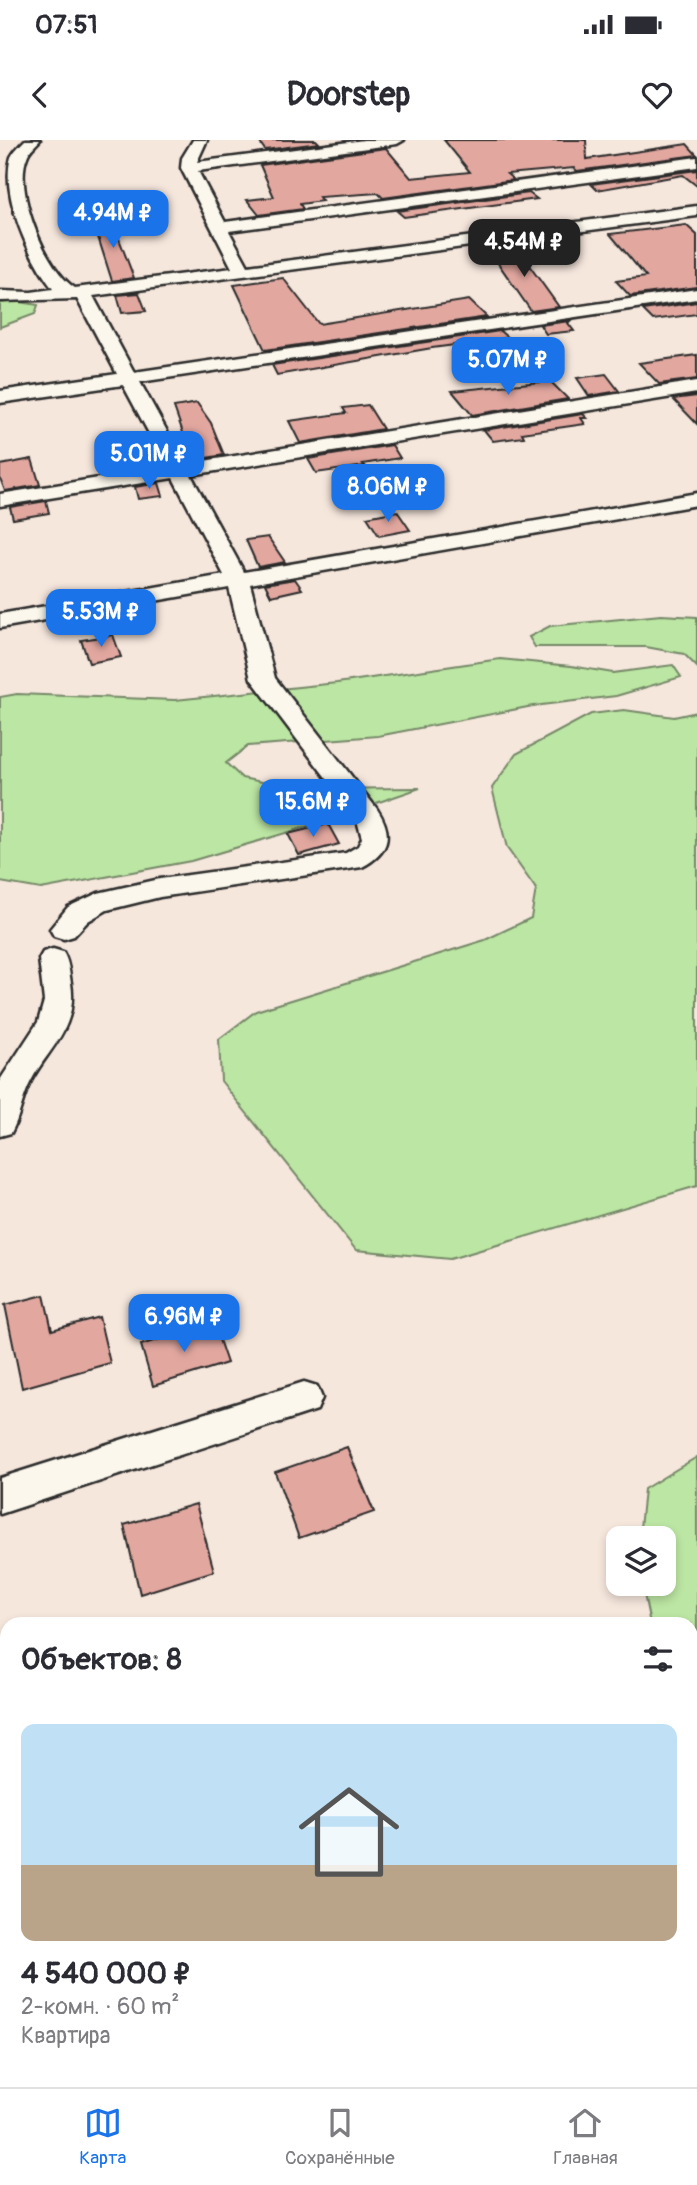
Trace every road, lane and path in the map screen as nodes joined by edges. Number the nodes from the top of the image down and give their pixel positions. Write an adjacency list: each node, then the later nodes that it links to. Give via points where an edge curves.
1 (33, 140): 9 (street, via 18,158 17,218 47,268)
2 (200, 140): 5 (street, via 189,158)
3 (397, 140): 5 (street)
4 (697, 162): 7 (street)
5 (189, 168): 7 (street)
6 (697, 211): 8 (street)
7 (222, 227): 8 (street)
8 (243, 272): 9 (street)
9 (74, 293): 11 (street); 12 (street)
10 (697, 294): 12 (street)
11 (0, 296)
12 (130, 378): 14 (street); 15 (street)
13 (697, 387): 15 (street)
14 (0, 397)
15 (177, 470): 17 (street); 18 (street)
16 (697, 499): 18 (street)
17 (0, 500)
18 (238, 580): 19 (street); 20 (street, via 263,679 368,815 377,834 374,845 352,861 160,888 98,902)
19 (0, 621)
20 (64, 929)
21 (53, 959): 22 (street, via 59,1001 53,1022 16,1078)
22 (0, 1124)
23 (304, 1398): 24 (street)
24 (0, 1496)

